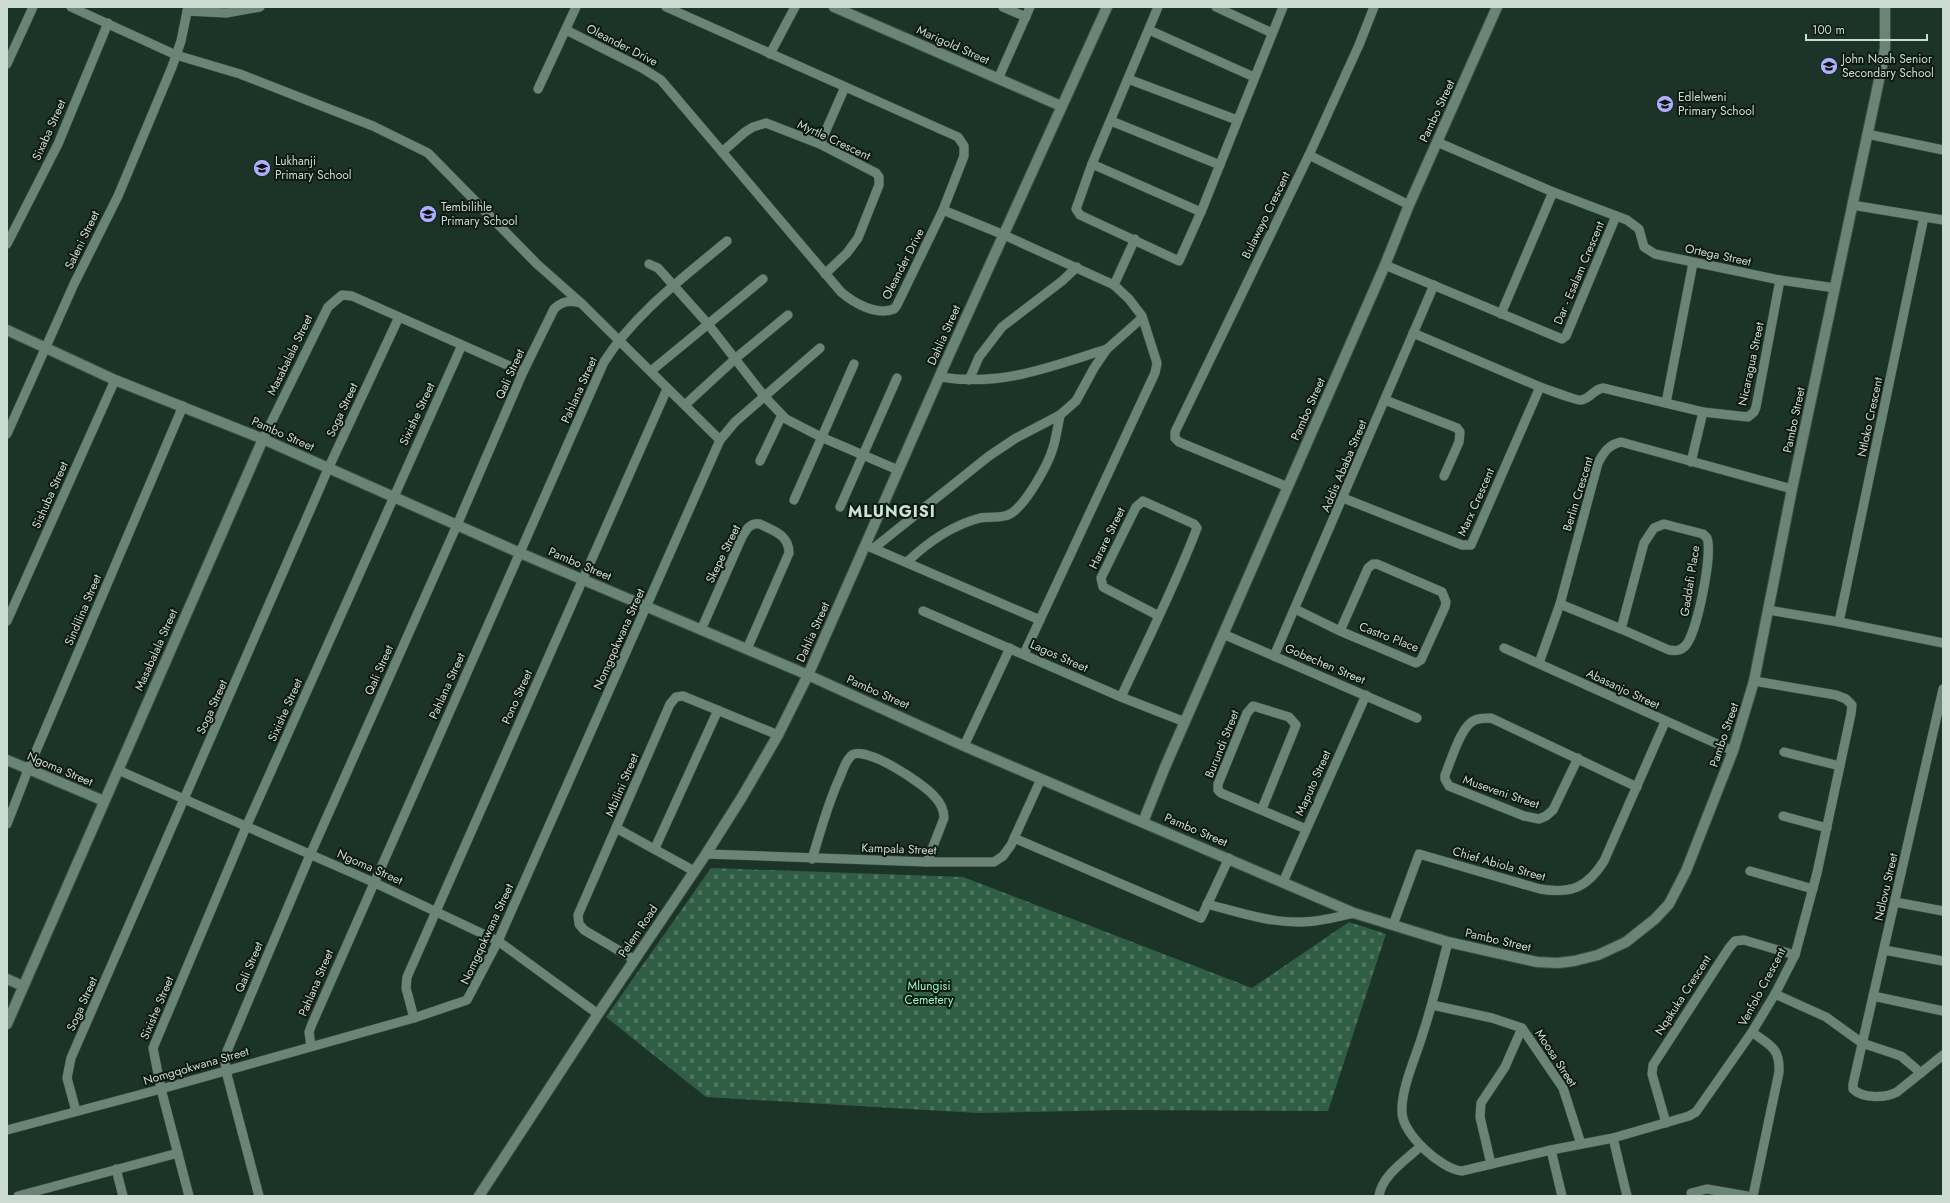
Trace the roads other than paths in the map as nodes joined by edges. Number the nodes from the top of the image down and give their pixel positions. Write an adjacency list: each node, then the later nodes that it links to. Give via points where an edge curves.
1 (33, 7): 25 (street)
2 (71, 7): 19 (street)
3 (260, 7): 17 (street, via 226,12)
4 (576, 7): 20 (street)
5 (666, 7): 23 (street, Oleander Drive)
6 (795, 7): 23 (street)
7 (834, 7): 27 (street, Marigold Street)
8 (1003, 7): 18 (street)
9 (1030, 7): 18 (street)
10 (1107, 7): 31 (street, Dahlia Street)
11 (1158, 7): 21 (street)
12 (1216, 7): 22 (street)
13 (1283, 7): 22 (street)
14 (1374, 7): 39 (street, Bulawayo Crescent)
15 (1497, 7): 35 (street, Pambo Street)
16 (1885, 7): 34 (street, Pambo Street, via 1885,48)
17 (188, 9): 24 (street, Saleni Street)
18 (1026, 17): 27 (street)
19 (108, 23): 24 (street); 53 (street, Sixaba Street, via 58,144)
20 (566, 30): 30 (street); 38 (street, Oleander Drive, via 655,75)
21 (1149, 30): 26 (street); 28 (street)
22 (1272, 33): 26 (street)
23 (770, 54): 29 (street, Oleander Drive)
24 (176, 55): 65 (street, via 240,74 373,126 420,148 463,187 537,264); 75 (street, Saleni Street, via 118,196)
25 (7, 64)
26 (1254, 77): 32 (street)
27 (998, 79): 31 (street, Marigold Street)
28 (1128, 79): 32 (street); 33 (street)
29 (845, 87): 36 (street); 45 (street, Oleander Drive, via 958,137 963,142 964,156)
30 (538, 89)
31 (1062, 106): 50 (street, Dahlia Street)
32 (1237, 120): 41 (street)
33 (1111, 121): 40 (street); 41 (street)
34 (1867, 134): 37 (street); 44 (street, Pambo Street)
35 (1437, 142): 42 (street, Dar - Esalam Crescent); 43 (street, Pambo Street)
36 (820, 144): 38 (street, Myrtle Crescent, via 766,123 745,132); 58 (street, Myrtle Crescent, via 876,173 880,185 858,238 847,253)
37 (1943, 150)
38 (722, 152): 58 (street, Oleander Drive)
39 (1309, 155): 43 (street); 106 (street, Bulawayo Crescent, via 1174,432 1179,442)
40 (1092, 164): 46 (street); 51 (street, via 1077,204 1077,211 1080,215)
41 (1220, 165): 46 (street)
42 (1553, 192): 47 (street, Dar - Esalam Crescent); 66 (street)
43 (1409, 205): 56 (street, Pambo Street)
44 (1852, 205): 48 (street); 64 (street, Pambo Street)
45 (943, 210): 50 (street); 58 (street, Oleander Drive, via 894,309 883,311 860,305 841,292)
46 (1201, 212): 51 (street, via 1179,261)
47 (1616, 216): 54 (street, Ortega Street, via 1635,224 1642,242 1655,254); 66 (street, Dar - Esalam Crescent, via 1564,338 1560,339)
48 (1924, 217): 49 (street); 125 (street, Ntloko Crescent)
49 (1943, 220)
50 (1004, 235): 57 (street); 82 (street, Dahlia Street)
51 (1135, 240): 61 (street)
52 (727, 241): 63 (street, Pahlana Street)
53 (7, 244)
54 (1693, 263): 60 (street, Ortega Street); 90 (street)
55 (649, 264): 63 (street, via 658,268)
56 (1385, 265): 62 (street, Dar - Esalam Crescent); 106 (street, Pambo Street)
57 (1077, 267): 61 (street); 85 (street, via 1002,327 979,357)
58 (825, 274)
59 (763, 279): 70 (street)
60 (1780, 280): 64 (street, Ortega Street); 93 (street, Nicaragua Street, via 1754,412 1748,417)
61 (1114, 285): 69 (street, via 1129,299)
62 (1434, 285): 66 (street, Dar - Esalam Crescent); 72 (street, Addis Ababa Street)
63 (673, 286): 70 (street); 73 (street, Pahlana Street)
64 (1834, 288): 107 (street, Pambo Street)
65 (581, 303): 73 (street); 81 (street, Qali Street, via 568,301 554,309)
66 (1501, 314)
67 (788, 315): 78 (street)
68 (399, 317): 74 (street); 98 (street, Masabalala Street, via 352,296 342,295 328,307); 103 (street, Soga Street)
69 (1142, 318): 77 (street); 123 (street, via 1152,342 1157,367)
70 (708, 324): 78 (street); 80 (street)
71 (7, 330): 75 (street, Pambo Street)
72 (1413, 333): 86 (street, Nicaragua Street); 89 (street, Addis Ababa Street)
73 (618, 340): 80 (street); 114 (street, Pahlana Street, via 604,362)
74 (462, 345): 81 (street); 108 (street, Sixishe Street)
75 (45, 347): 84 (street, Pambo Street); 96 (street, Saleni Street)
76 (820, 348): 88 (street, Nomgqokwana Street)
77 (1107, 349): 85 (street, via 1006,378); 95 (street, via 1076,401)
78 (736, 358): 88 (street); 92 (street)
79 (854, 364): 97 (street)
80 (651, 370): 87 (street)
81 (523, 372): 112 (street, Qali Street)
82 (940, 377): 85 (street); 104 (street, Dahlia Street)
83 (897, 378): 100 (street)
84 (115, 380): 91 (street, Pambo Street); 124 (street, Sishuba Street)
85 (969, 380)
86 (1540, 387): 90 (street, Nicaragua Street, via 1579,400 1603,388); 109 (street, Marx Crescent, via 1471,545 1462,545)
87 (668, 388): 92 (street); 116 (street, Pono Street)
88 (764, 396): 94 (street); 99 (street, Nomgqokwana Street)
89 (1385, 400): 105 (street, via 1457,428 1460,432 1460,442); 109 (street, Addis Ababa Street)
90 (1666, 403): 93 (street, Nicaragua Street)
91 (183, 406): 98 (street, Pambo Street); 153 (street, Sindilina Street)
92 (684, 406): 99 (street)
93 (1703, 412): 102 (street)
94 (782, 415): 97 (street); 101 (street)
95 (1060, 415): 113 (street, via 1016,438 989,456); 115 (street, via 1050,455 1016,510 1007,516 978,519 962,524 919,550)
96 (7, 434)
97 (821, 437): 100 (street); 110 (street)
98 (263, 439): 103 (street, Pambo Street); 154 (street, Masabalala Street)
99 (720, 440): 118 (street, Nomgqokwana Street)
100 (863, 455): 104 (street); 111 (street)
101 (760, 461)
102 (1691, 462): 107 (street, Berlin Crescent); 117 (street, Berlin Crescent, via 1621,442 1607,448 1598,464)
103 (328, 468): 108 (street, Pambo Street); 157 (street, Soga Street)
104 (898, 470): 113 (street, Dahlia Street)
105 (1444, 476)
106 (1288, 487): 129 (street, Pambo Street)
107 (1792, 490): 120 (street, Pambo Street)
108 (393, 496): 112 (street, Pambo Street); 163 (street, Sixishe Street)
109 (1343, 498): 119 (street, Addis Ababa Street)
110 (794, 500)
111 (840, 507)
112 (457, 525): 114 (street, Pambo Street); 170 (street, Qali Street)
113 (870, 546): 115 (street); 137 (street, Dahlia Street)
114 (520, 553): 116 (street, Pambo Street); 176 (street, Pahlana Street)
115 (907, 562): 123 (street)
116 (582, 579): 118 (street, Pambo Street); 181 (street, Pono Street)
117 (1560, 604): 126 (street, Gaddafi Place); 136 (street, Berlin Crescent)
118 (647, 606): 127 (street, Pambo Street); 185 (street, Nomgqokwana Street)
119 (1295, 609): 128 (street, Castro Place); 135 (street, Addis Ababa Street)
120 (1768, 610): 125 (street); 138 (street, Pambo Street)
121 (923, 611): 131 (street, Lagos Street)
122 (1159, 616): 122 (street, Harare Street, via 1197,528 1194,524 1143,501 1136,508 1101,582 1103,587); 141 (street, Harare Street)
123 (1040, 620): 134 (street)
124 (7, 621)
125 (1839, 622): 130 (street)
126 (1621, 629): 126 (street, Gaddafi Place, via 1669,650 1678,651 1686,645 1695,628 1702,596 1709,549 1707,538 1703,534 1664,524 1654,528 1644,543)
127 (701, 630): 133 (street, Pambo Street); 133 (street, Skepe Street, via 742,537 750,526 760,524 784,536 789,553)
128 (1340, 631): 128 (street, Castro Place, via 1416,663 1421,660 1445,608 1445,597 1442,592 1373,564 1368,568)
129 (1223, 634): 135 (street, Gobechen Street); 144 (street, Pambo Street)
130 (1943, 643)
131 (1010, 648): 134 (street, Lagos Street); 147 (street)
132 (1504, 648): 136 (street, Abasanjo Street)
133 (747, 649): 137 (street, Pambo Street)
134 (1024, 654): 141 (street, Lagos Street)
135 (1274, 656): 140 (street, Gobechen Street)
136 (1539, 663): 145 (street, Abasanjo Street)
137 (808, 675): 146 (street, Pelem Road); 147 (street, Pambo Street)
138 (1754, 681): 148 (street, Pambo Street); 152 (street, Venfolo Crescent, via 1836,695 1846,699 1852,705)
139 (1943, 689): 179 (street, Ndlovu Street)
140 (1366, 695): 143 (street, Gobechen Street); 166 (street, Maputo Street)
141 (1121, 697): 144 (street, Lagos Street)
142 (718, 710): 146 (street, Mbilini Street); 164 (street, Mbilini Street, via 679,695 673,700); 168 (street)
143 (1417, 718)
144 (1185, 722): 161 (street, Pambo Street)
145 (1665, 722): 148 (street, Abasanjo Street); 156 (street, Chief Abiola Street)
146 (778, 735): 169 (street, Pelem Road)
147 (964, 746): 155 (street, Pambo Street)
148 (1733, 751): 186 (street, Pambo Street, via 1680,883 1669,904 1626,942 1598,955 1558,963 1536,962)
149 (1784, 752): 152 (street)
150 (1578, 758): 150 (street, Museveni Street, via 1491,718 1484,718 1471,722 1462,735 1445,779 1450,786 1524,816 1539,819 1553,810); 156 (street, Museveni Street)
151 (7, 760): 153 (street, Ngoma Street)
152 (1840, 766): 165 (street, Venfolo Crescent)
153 (28, 770): 158 (street, Ngoma Street); 162 (street, Sindilina Street)
154 (118, 770): 157 (street, Ngoma Street); 158 (street, Masabalala Street)
155 (1041, 779): 161 (street, Pambo Street); 167 (street, Kampala Street)
156 (1637, 787): 184 (street, Chief Abiola Street, via 1604,861 1594,875 1581,886 1557,892 1540,890 1419,854)
157 (185, 799): 163 (street, Ngoma Street); 208 (street, Soga Street, via 68,1065 68,1083)
158 (104, 801): 192 (street, Masabalala Street)
159 (1262, 809): 159 (street, Burundi Street, via 1221,793 1218,787 1247,712 1253,706 1289,717 1296,725); 166 (street, Burundi Street)
160 (1783, 816): 165 (street)
161 (1143, 822): 172 (street, Pambo Street)
162 (7, 824)
163 (246, 827): 170 (street, Ngoma Street); 207 (street, Sixishe Street, via 153,1048)
164 (616, 828): 168 (street); 189 (street, Mbilini Street, via 579,912 578,920 584,930)
165 (1827, 828): 178 (street, Venfolo Crescent)
166 (1306, 829): 177 (street, Maputo Street)
167 (1014, 838): 173 (street, Kampala Street, via 1004,856 994,862); 180 (street, via 1201,918)
168 (655, 848): 174 (street)
169 (706, 854): 171 (street, Kampala Street); 174 (street, Pelem Road)
170 (310, 855): 176 (street, Ngoma Street); 205 (street, Qali Street, via 227,1051)
171 (812, 858): 173 (street, Kampala Street); 173 (street, via 833,792 847,761 858,752 882,760 937,799 943,811 943,821)
172 (1229, 858): 177 (street, Pambo Street); 180 (street)
173 (927, 862)
174 (694, 871): 189 (street, Pelem Road)
175 (1750, 871): 178 (street)
176 (373, 882): 181 (street, Ngoma Street); 203 (street, Pahlana Street, via 312,1024 309,1032)
177 (1283, 882): 183 (street, Pambo Street)
178 (1813, 889): 188 (street, Venfolo Crescent)
179 (1895, 902): 182 (street); 187 (street, Ndlovu Street)
180 (1207, 904): 183 (street, via 1263,918 1296,922)
181 (436, 911): 185 (street, Ngoma Street); 198 (street, Pono Street, via 406,981)
182 (1943, 911)
183 (1354, 913): 184 (street, Pambo Street)
184 (1393, 925): 186 (street, Pambo Street)
185 (498, 941): 197 (street, Ngoma Street); 198 (street, Nomgqokwana Street, via 467,1000)
186 (1448, 942): 195 (street, Venfolo Crescent)
187 (1884, 950): 190 (street); 194 (street, Ndlovu Street)
188 (1795, 955): 193 (street, Venfolo Crescent); 209 (street, Nqakuka Crescent, via 1744,940 1735,941 1728,948 1653,1065 1652,1074)
189 (635, 960): 197 (street, Pelem Road)
190 (1943, 961)
191 (7, 979): 192 (street)
192 (23, 986): 199 (street, Masabalala Street)
193 (1775, 994): 201 (street, Venfolo Crescent); 202 (street, via 1826,1017)
194 (1873, 996): 196 (street); 202 (street, Ndlovu Street)
195 (1432, 1005): 200 (street, Moosa Street, via 1492,1018); 213 (street, Venfolo Crescent, via 1402,1104 1405,1124)
196 (1943, 1011)
197 (598, 1014): 224 (street, Pelem Road)
198 (414, 1018): 203 (street, Nomgqokwana Street)
199 (7, 1024)
200 (1522, 1028): 212 (street, Moosa Street, via 1563,1088); 216 (street, via 1505,1067 1482,1103 1480,1117)
201 (1752, 1032): 209 (street, Venfolo Crescent, via 1696,1112); 229 (street, via 1775,1050 1780,1059)
202 (1862, 1043): 206 (street, via 1901,1056); 206 (street, Ndlovu Street, via 1853,1084 1853,1089 1857,1092 1884,1097 1897,1092)
203 (311, 1046): 205 (street, Nomgqokwana Street)
204 (1943, 1055): 206 (street)
205 (226, 1071): 207 (street, Nomgqokwana Street); 223 (street, Qali Street)
206 (1921, 1073)
207 (161, 1089): 208 (street, Nomgqokwana Street); 215 (street, Sixishe Street)
208 (76, 1111): 210 (street, Nomgqokwana Street)
209 (1666, 1123): 211 (street, Venfolo Crescent)
210 (7, 1130)
211 (1614, 1138): 212 (street, Venfolo Crescent); 227 (street)
212 (1581, 1144): 214 (street, Venfolo Crescent)
213 (1421, 1146): 216 (street, Venfolo Crescent, via 1451,1169 1462,1171); 225 (street, via 1388,1177)
214 (1551, 1150): 216 (street, Venfolo Crescent); 226 (street)
215 (178, 1153): 217 (street); 222 (street, Sixishe Street)
216 (1491, 1164)
217 (116, 1169): 218 (street); 221 (street)
218 (52, 1191): 220 (street)
219 (1691, 1193): 228 (street, via 1707,1189)
220 (18, 1196)
221 (123, 1196)
222 (189, 1196)
223 (259, 1196)
224 (479, 1196)
225 (1379, 1196)
226 (1562, 1196)
227 (1627, 1196)
228 (1748, 1196)
229 (1753, 1196)

